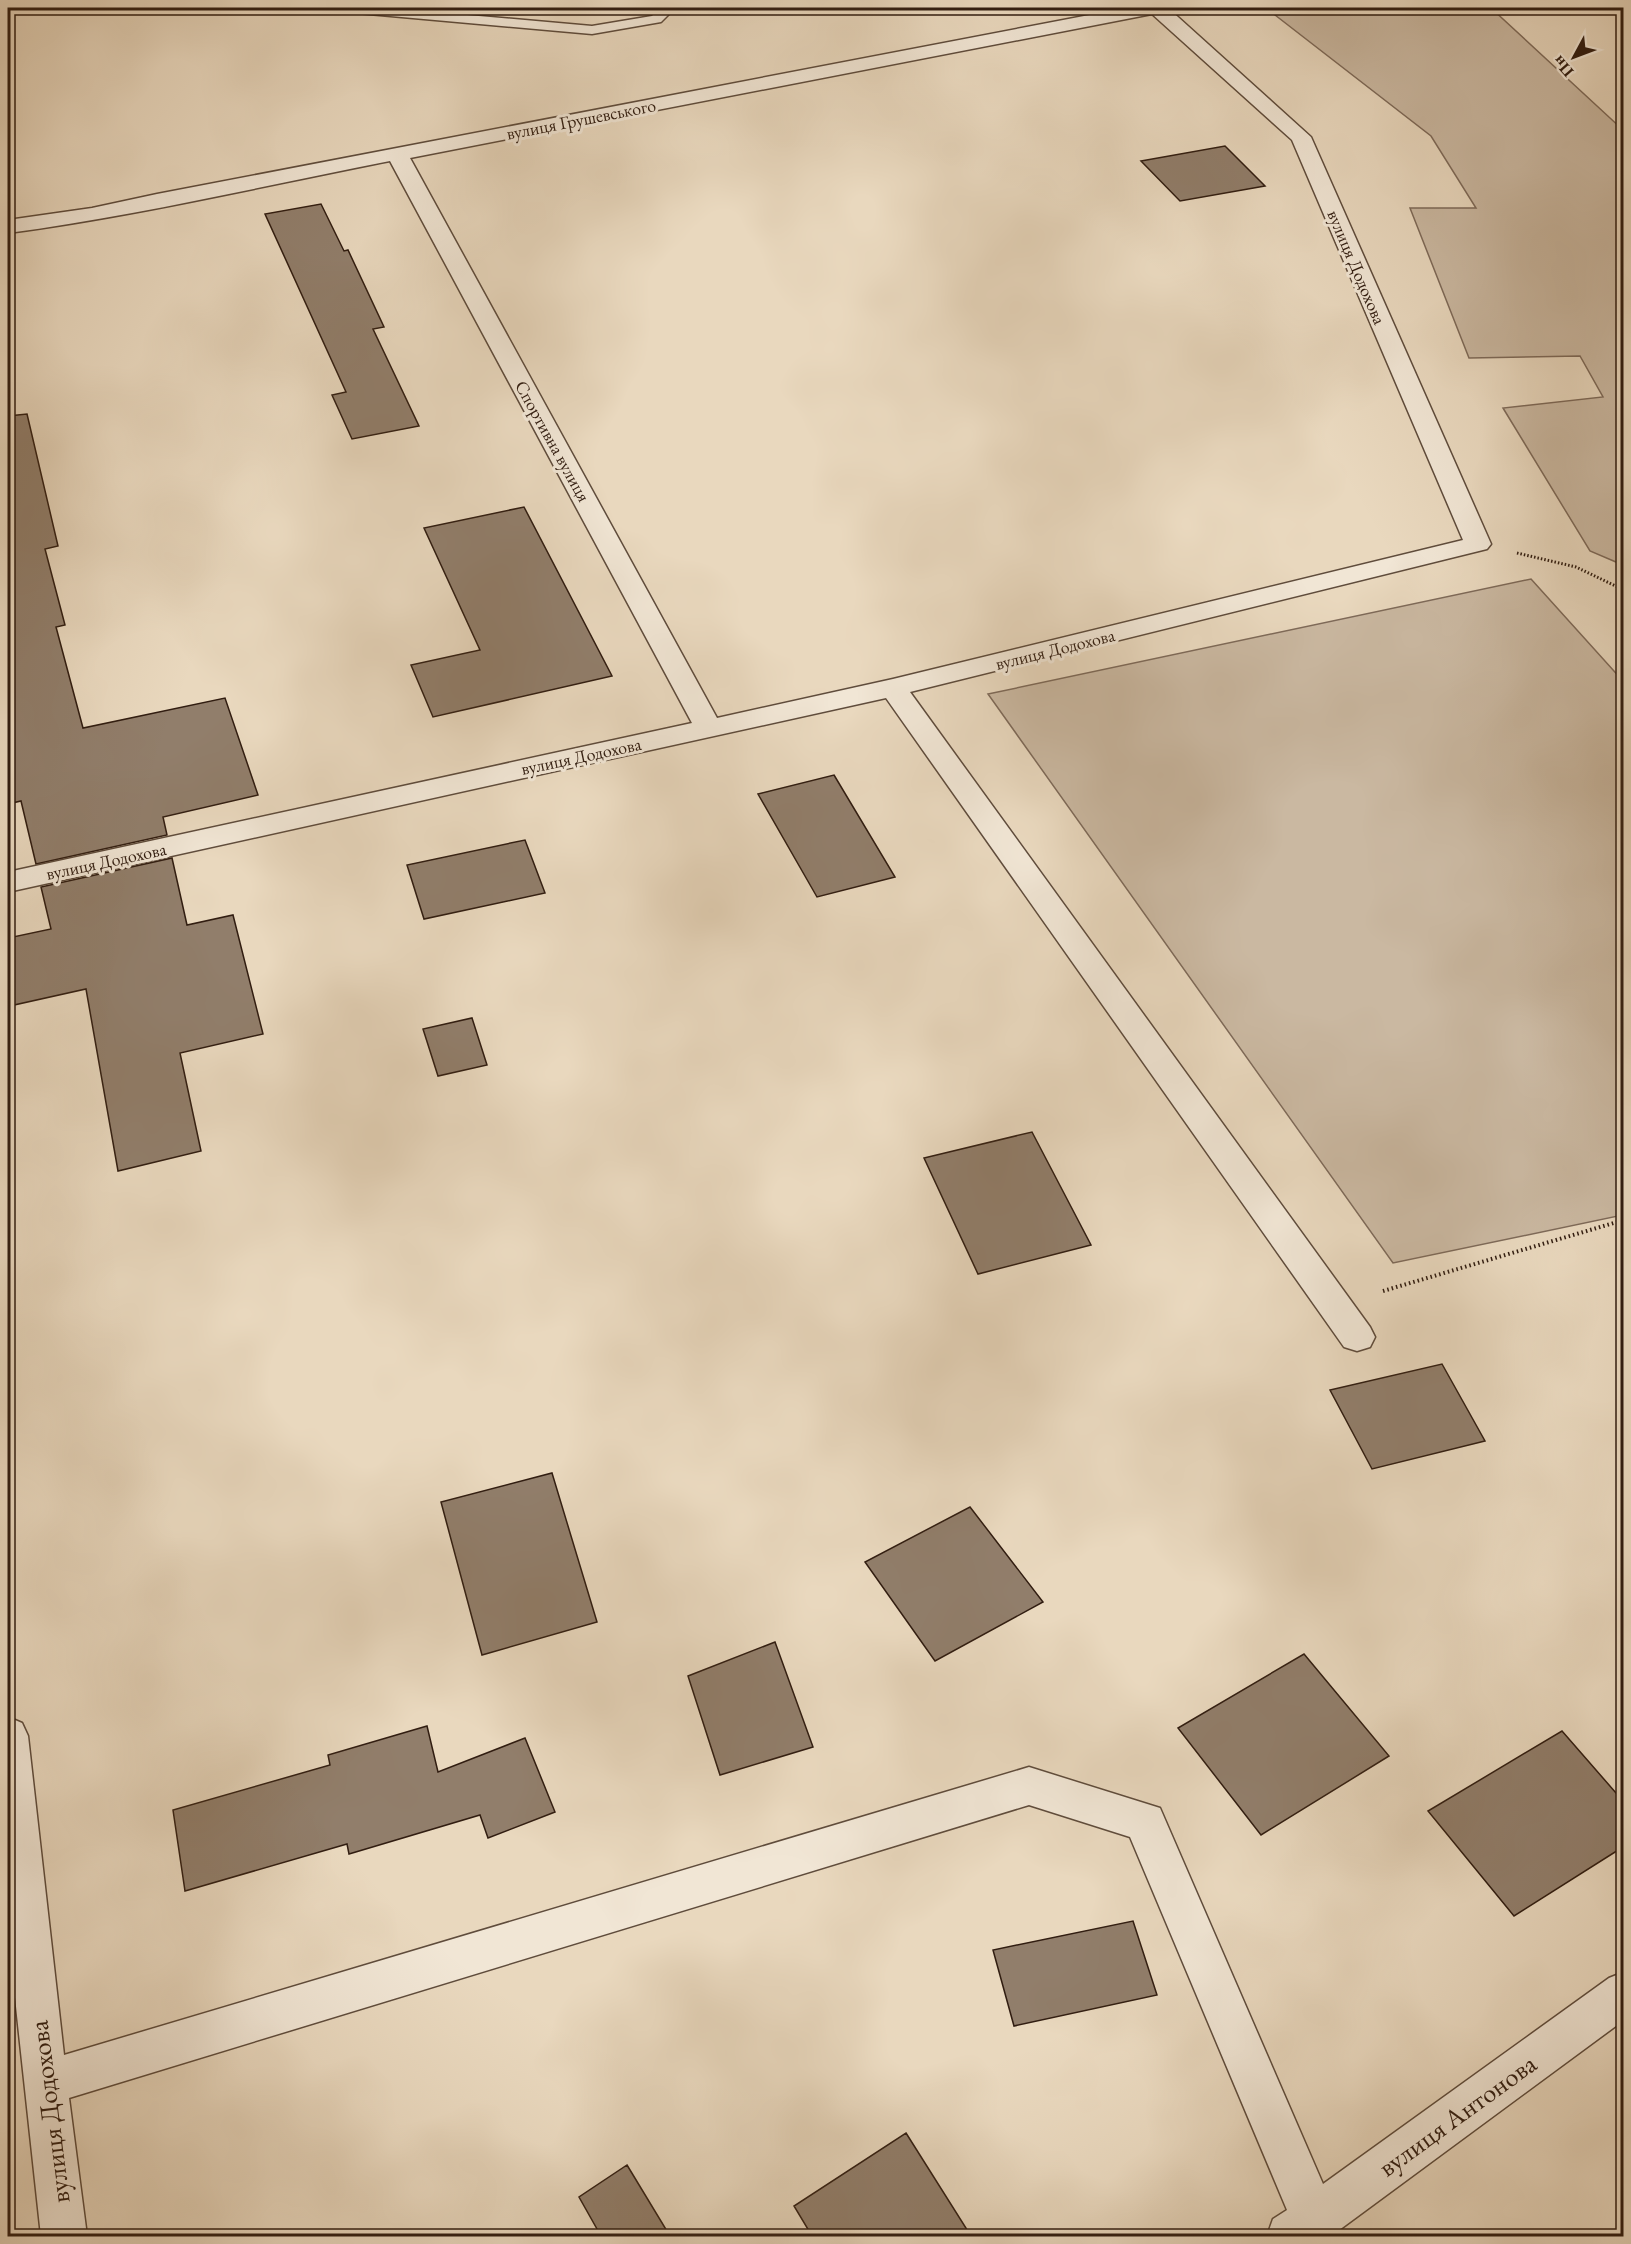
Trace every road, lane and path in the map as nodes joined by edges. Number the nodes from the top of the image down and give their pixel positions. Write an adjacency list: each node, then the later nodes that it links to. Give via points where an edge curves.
1 (346, 8): 5 (lane)
2 (450, 8): 5 (lane)
3 (668, 8): 5 (lane, via 656,19 592,30)
4 (1155, 8): 6 (street, вулиця Грушевського); 8 (street, вулиця Додохова, via 1301,137)
5 (403, 14)
6 (397, 154): 7 (street, вулиця Грушевського, via 92,215); 11 (street, Спортивна вулиця)
7 (8, 226)
8 (1478, 544): 9 (path, via 1576,567); 10 (street, вулиця Додохова)
9 (1623, 590)
10 (893, 688): 11 (street, вулиця Додохова); 14 (street)
11 (709, 728): 12 (street, вулиця Додохова)
12 (8, 882)
13 (1623, 1220): 14 (path)
14 (1334, 1305): 15 (street)
15 (1357, 1337)
16 (8, 1737): 18 (street, вулиця Додохова)
17 (1623, 1993): 19 (street, вулиця Антонова)
18 (45, 2083): 19 (street, via 1029,1786 1145,1822); 20 (street, вулиця Додохова)
19 (1302, 2228)
20 (64, 2236)

